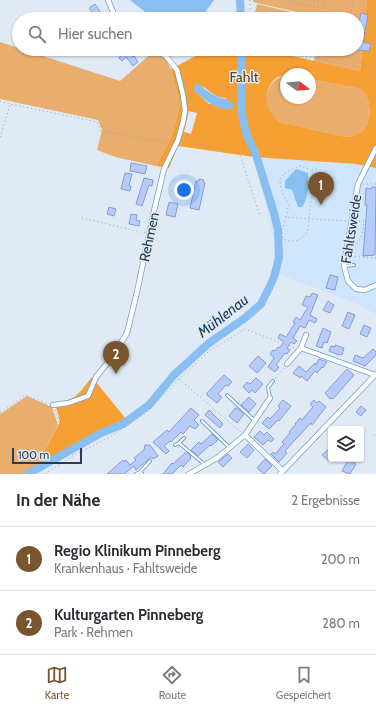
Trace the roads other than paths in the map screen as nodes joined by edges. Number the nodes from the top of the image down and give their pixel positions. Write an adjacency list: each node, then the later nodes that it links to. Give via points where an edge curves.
1 (108, 0): 2 (street)
2 (113, 12)
3 (166, 56): 15 (street, Rehmen, via 177,70 185,110 177,142 164,169 127,333 114,355 96,377 88,396)
4 (376, 148): 6 (street, Fahltsweide, via 358,184)
5 (354, 265): 6 (lane)
6 (344, 266): 7 (street, Fahltsweide, via 348,281 356,289 365,290)
7 (376, 286)
8 (306, 335): 9 (street)
9 (300, 349): 10 (street); 11 (street)
10 (288, 364)
11 (375, 374): 26 (street)
12 (273, 381): 14 (lane, via 268,387)
13 (227, 395): 17 (lane)
14 (270, 398): 17 (street)
15 (53, 405)
16 (202, 421): 22 (lane)
17 (255, 421): 18 (street)
18 (245, 435): 22 (street); 26 (street)
19 (184, 438): 20 (lane)
20 (179, 443): 21 (lane); 24 (lane)
21 (176, 445)
22 (230, 447): 24 (street)
23 (150, 461): 25 (lane)
24 (205, 465): 28 (street)
25 (141, 473): 27 (lane)
26 (282, 473)
27 (136, 474)
28 (190, 474)

